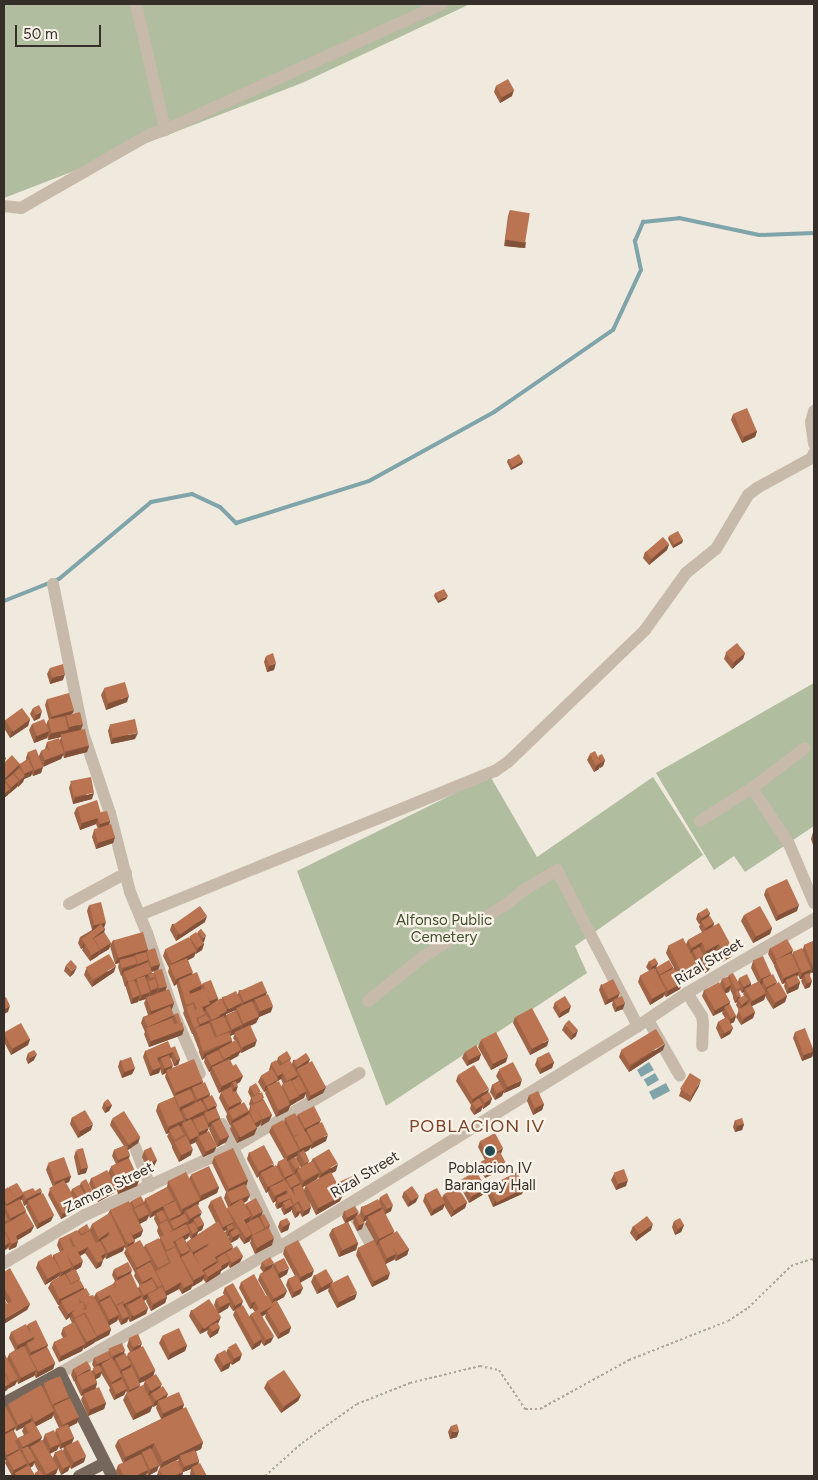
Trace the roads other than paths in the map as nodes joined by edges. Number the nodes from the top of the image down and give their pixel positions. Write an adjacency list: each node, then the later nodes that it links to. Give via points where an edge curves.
1 (136, 4): 3 (street)
2 (442, 4): 3 (street)
3 (164, 130): 4 (street, via 150,134 21,208)
4 (4, 206)
5 (814, 411): 6 (street)
6 (814, 444)
7 (814, 453): 15 (street, via 812,458 748,496 716,549 686,573 645,630 495,771)
8 (53, 584): 12 (street, via 83,734)
9 (805, 748): 10 (street)
10 (752, 788): 11 (street); 13 (street, via 789,844)
11 (700, 820)
12 (126, 873): 14 (street); 15 (street)
13 (814, 903)
14 (69, 904)
15 (140, 915): 23 (street, via 174,1014)
16 (814, 920): 17 (street, Rizal Street)
17 (687, 993): 19 (street, Rizal Street); 20 (street, via 702,1016)
18 (368, 1001): 19 (street, via 423,957 557,870)
19 (643, 1023): 22 (street); 28 (street, Rizal Street)
20 (702, 1046)
21 (360, 1073): 26 (street, Zamora Street)
22 (680, 1076)
23 (205, 1086)
24 (216, 1112): 26 (street)
25 (135, 1147): 27 (street)
26 (232, 1148): 27 (street, Zamora Street); 30 (street)
27 (150, 1186): 33 (street, Zamora Street, via 137,1197 85,1215 36,1239)
28 (348, 1204): 29 (street, Rizal Street); 31 (street)
29 (293, 1238): 30 (street, Rizal Street); 32 (street)
30 (278, 1247): 34 (street, Rizal Street)
31 (373, 1247)
32 (301, 1253)
33 (4, 1264)
34 (60, 1373): 35 (main road, Rizal Street); 36 (main road)
35 (4, 1403)
36 (104, 1463): 37 (main road); 38 (main road)
37 (79, 1476)
38 (112, 1476)

